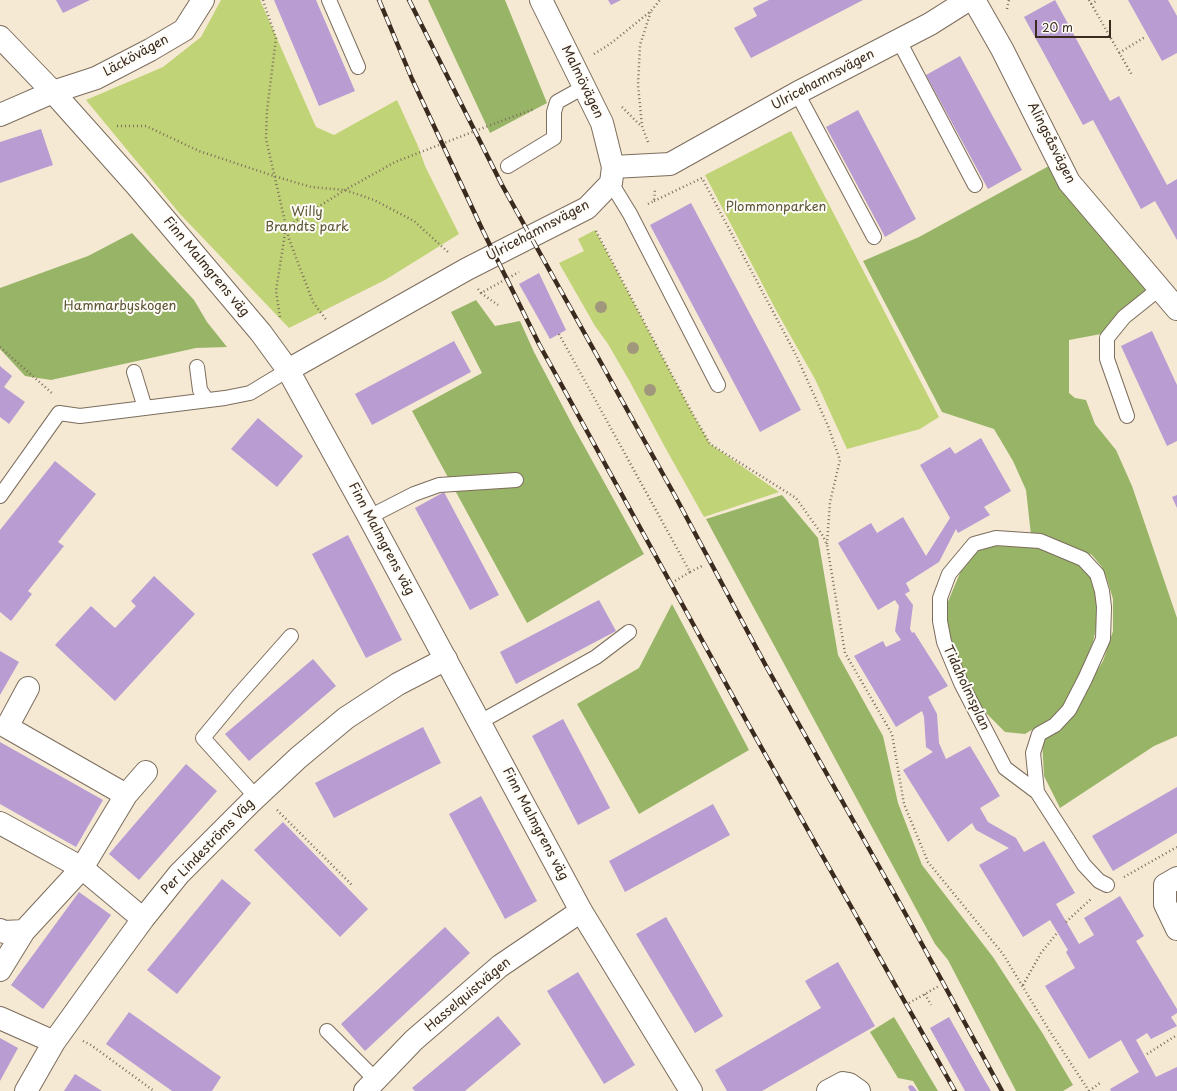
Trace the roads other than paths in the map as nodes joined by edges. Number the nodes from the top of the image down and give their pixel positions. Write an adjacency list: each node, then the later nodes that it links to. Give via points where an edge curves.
1 (203, 0): 10 (street, Läckövägen, via 184,30 96,78)
2 (329, 0): 8 (lane)
3 (541, 0): 9 (street, Malmövägen)
4 (968, 0): 7 (street, Ulricehamnsvägen)
5 (974, 0): 17 (street, Alingsåsvägen, via 1000,45 1069,182)
6 (0, 37): 10 (street, Finn Malmgrens väg)
7 (899, 40): 11 (street, Ulricehamnsvägen); 15 (lane)
8 (358, 68)
9 (584, 87): 13 (lane, via 557,102 554,112 554,138); 14 (street, Malmövägen, via 602,123)
10 (53, 92): 12 (street, Läckövägen); 20 (street, Finn Malmgrens väg, via 142,191 257,328)
11 (797, 93): 14 (street, Ulricehamnsvägen, via 670,164); 16 (lane)
12 (0, 115)
13 (508, 166)
14 (612, 175): 20 (street, Ulricehamnsvägen, via 587,208 467,269); 22 (lane)
15 (975, 185)
16 (874, 237)
17 (1160, 289): 18 (street, Alingsåsvägen); 25 (lane, via 1124,317 1107,338 1107,358)
18 (1177, 309)
19 (197, 367): 23 (lane, via 200,390)
20 (288, 370): 23 (lane, via 250,393); 28 (street, Finn Malmgrens väg)
21 (134, 372): 24 (lane)
22 (718, 385)
23 (206, 400): 24 (lane)
24 (146, 408): 27 (lane, via 80,416 59,413)
25 (1128, 416)
26 (516, 480): 28 (lane, via 439,485 414,494)
27 (0, 496)
28 (369, 517): 31 (street, Finn Malmgrens väg)
29 (629, 632): 33 (lane, via 596,657)
30 (291, 636): 37 (lane, via 203,738)
31 (446, 659): 33 (street, Finn Malmgrens väg); 37 (street, Per Lindeströms Väg, via 398,684 346,718)
32 (28, 688): 36 (street, via 7,727)
33 (480, 722): 42 (street, Finn Malmgrens väg)
34 (146, 772): 36 (street)
35 (1037, 792): 35 (lane, Tidaholmsplan, via 1033,753 1039,734 1055,725 1069,710 1103,639 1102,591 1097,574 1083,559 1040,541 996,538 974,544 949,574 940,598 940,620 944,642 961,684 1005,768); 41 (lane, Tidaholmsplan, via 1084,865 1099,881)
36 (126, 795): 39 (street)
37 (256, 797): 43 (street, Per Lindeströms Väg, via 179,874)
38 (0, 823): 39 (street)
39 (82, 868): 43 (street); 46 (street)
40 (1177, 878): 44 (street, via 1165,885 1164,904)
41 (1107, 885)
42 (581, 911): 51 (street, Hasselquistvägen, via 500,966 414,1040); 53 (street, Finn Malmgrens väg)
43 (143, 919): 50 (street, Per Lindeströms Väg)
44 (1177, 928)
45 (0, 930): 46 (street)
46 (24, 931): 47 (street)
47 (0, 970)
48 (0, 1018): 50 (street)
49 (327, 1031): 51 (lane)
50 (59, 1036): 52 (street, Per Lindeströms Väg)
51 (368, 1088)
52 (26, 1091)
53 (691, 1091)
54 (828, 1091): 55 (street, via 843,1083)
55 (859, 1091)

